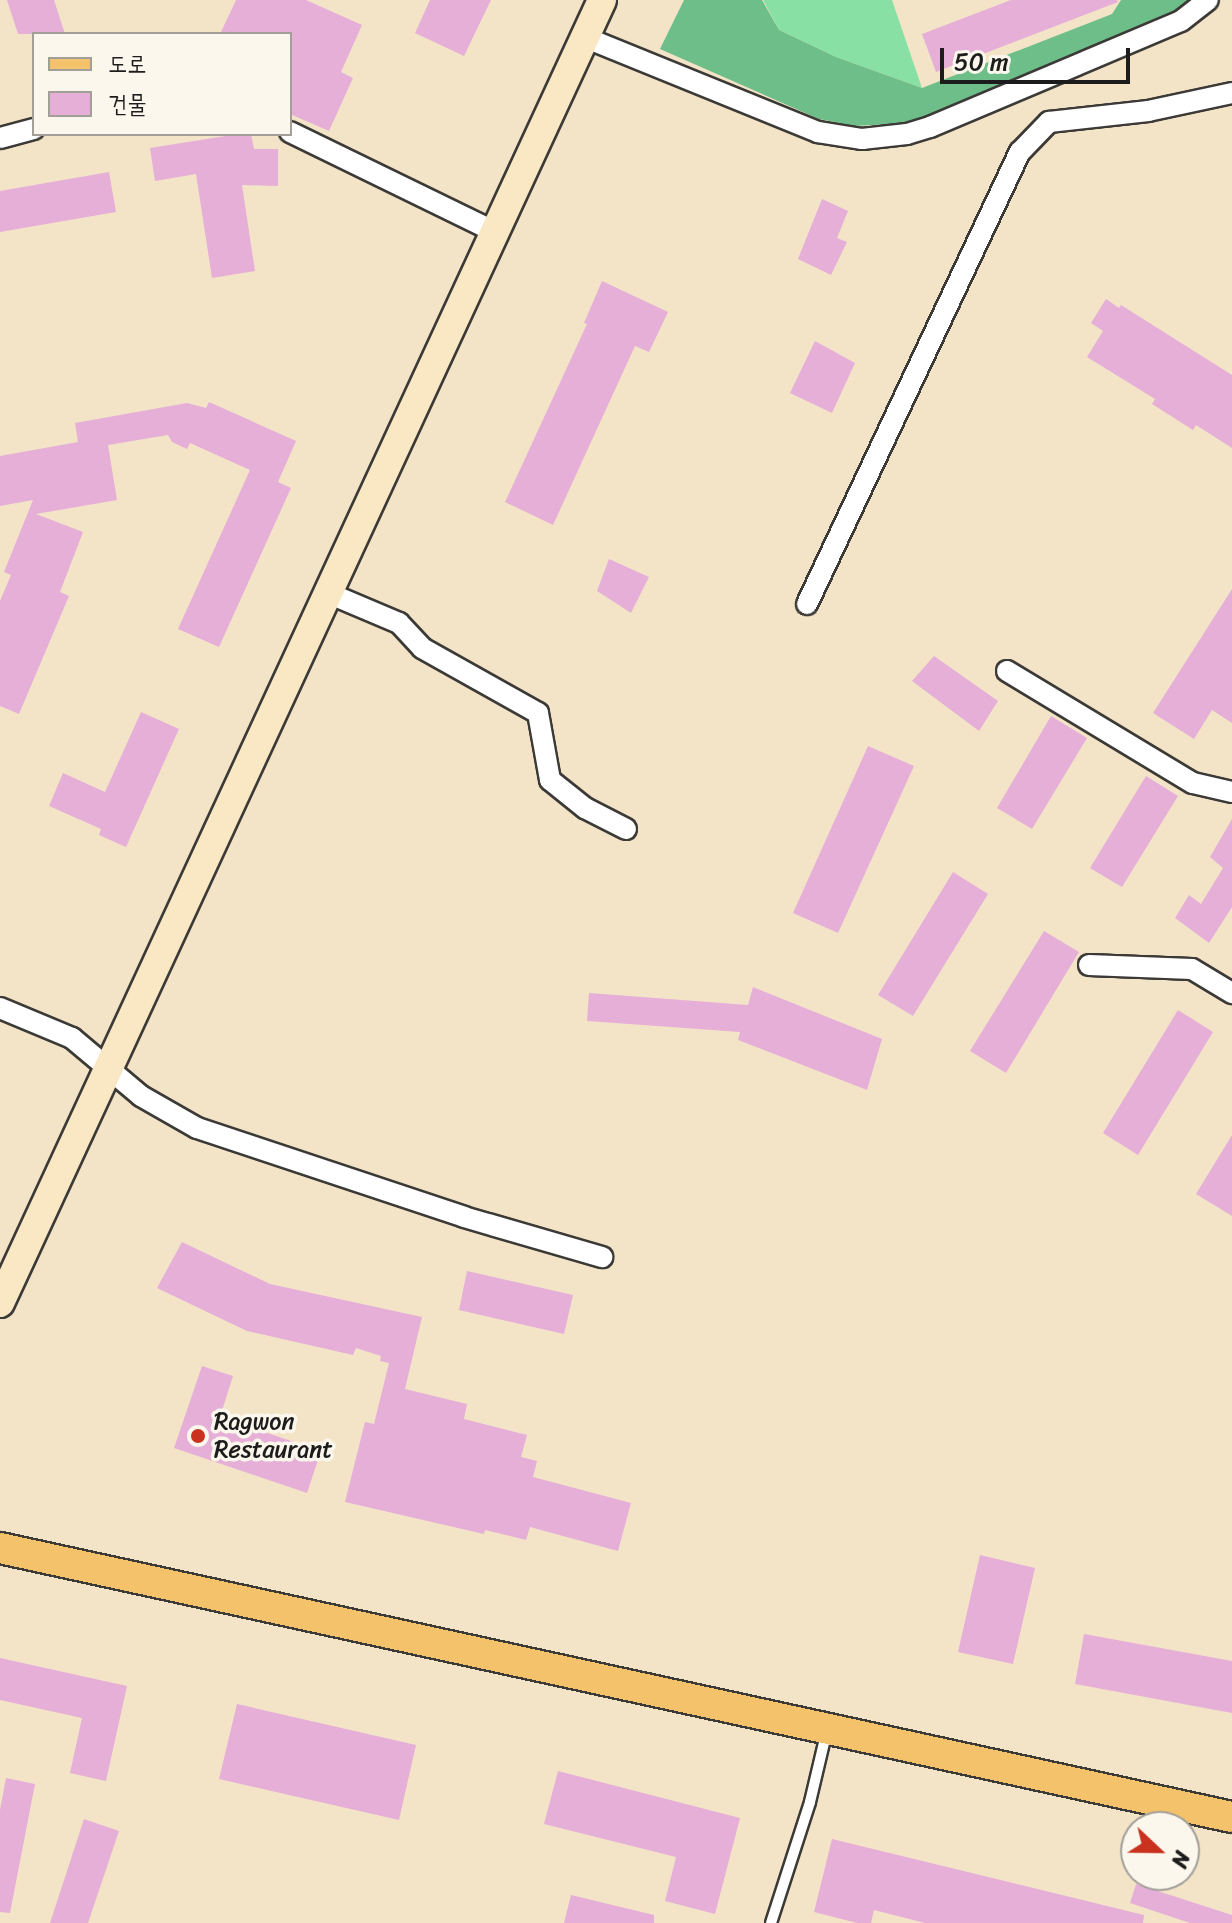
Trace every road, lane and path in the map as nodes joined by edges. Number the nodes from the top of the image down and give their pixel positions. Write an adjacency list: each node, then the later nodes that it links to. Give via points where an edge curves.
1 (602, 0): 3 (main road)
2 (1208, 0): 3 (street, via 1181,21 930,127 862,139 818,132)
3 (584, 37): 8 (main road)
4 (1232, 93): 10 (street, via 1148,111 1049,122 1020,152)
5 (32, 130): 7 (street)
6 (292, 133): 8 (street)
7 (0, 138)
8 (495, 232): 9 (main road)
9 (328, 593): 13 (street, via 399,623 422,648 538,713 550,780 585,808); 17 (main road)
10 (807, 604)
11 (1007, 671): 12 (street, via 1193,783)
12 (1232, 792)
13 (626, 829)
14 (1089, 965): 15 (street, via 1192,969)
15 (1232, 993)
16 (0, 1008): 17 (street, via 72,1038)
17 (108, 1065): 18 (street, via 141,1096 197,1128); 19 (main road)
18 (602, 1257)
19 (0, 1303)
20 (0, 1548): 21 (main road)
21 (827, 1729): 22 (main road); 23 (lane)
22 (1232, 1817)
23 (771, 1923)

